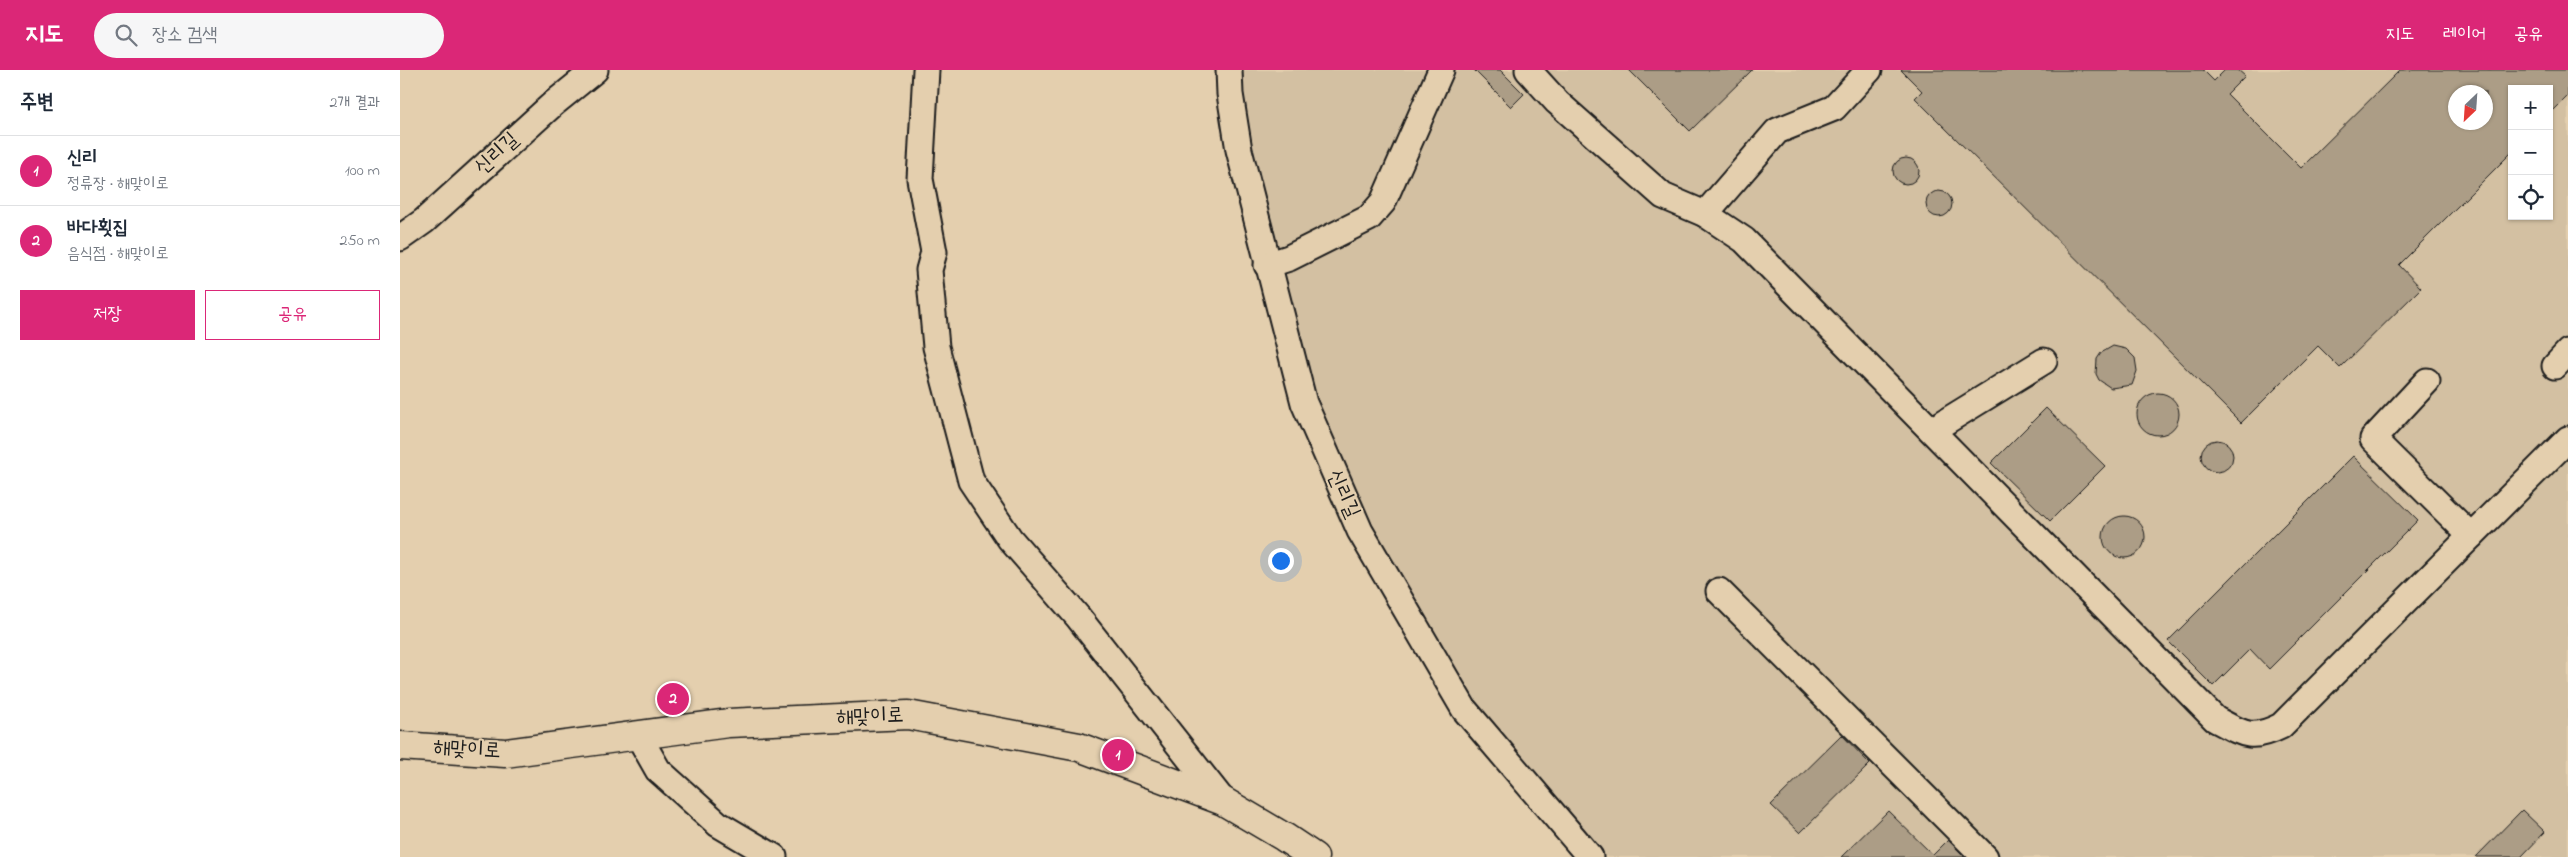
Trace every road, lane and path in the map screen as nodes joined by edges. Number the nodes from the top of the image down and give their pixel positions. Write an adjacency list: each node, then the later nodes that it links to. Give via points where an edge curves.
1 (595, 70): 8 (street, 신리길, via 552,104 424,221)
2 (926, 70): 18 (street, via 920,179 934,252 929,270 936,347 971,481 1010,539 1091,632)
3 (1229, 70): 9 (street, 신리길, via 1239,150)
4 (1441, 70): 9 (street, via 1383,202 1369,218 1289,258)
5 (1528, 70): 7 (street, via 1557,102 1663,196)
6 (1869, 70): 7 (street, via 1834,108 1777,131)
7 (1706, 214): 12 (street, via 1744,240)
8 (400, 238)
9 (1267, 265): 21 (street, 신리길, via 1304,403 1360,531 1464,709)
10 (2044, 361): 12 (street)
11 (2426, 381): 14 (street, via 2373,439)
12 (1932, 430): 14 (street, via 2215,719 2242,733 2263,734 2281,726)
13 (2568, 439): 14 (street)
14 (2472, 536)
15 (1719, 591): 22 (street)
16 (638, 735): 17 (main road, 해맞이로, via 505,753); 18 (main road, 해맞이로, via 728,723 908,714 1079,747); 19 (street, via 658,770 718,824)
17 (400, 746)
18 (1223, 802): 20 (main road, 해맞이로)
19 (774, 857)
20 (1314, 857)
21 (1590, 857)
22 (1985, 857)

